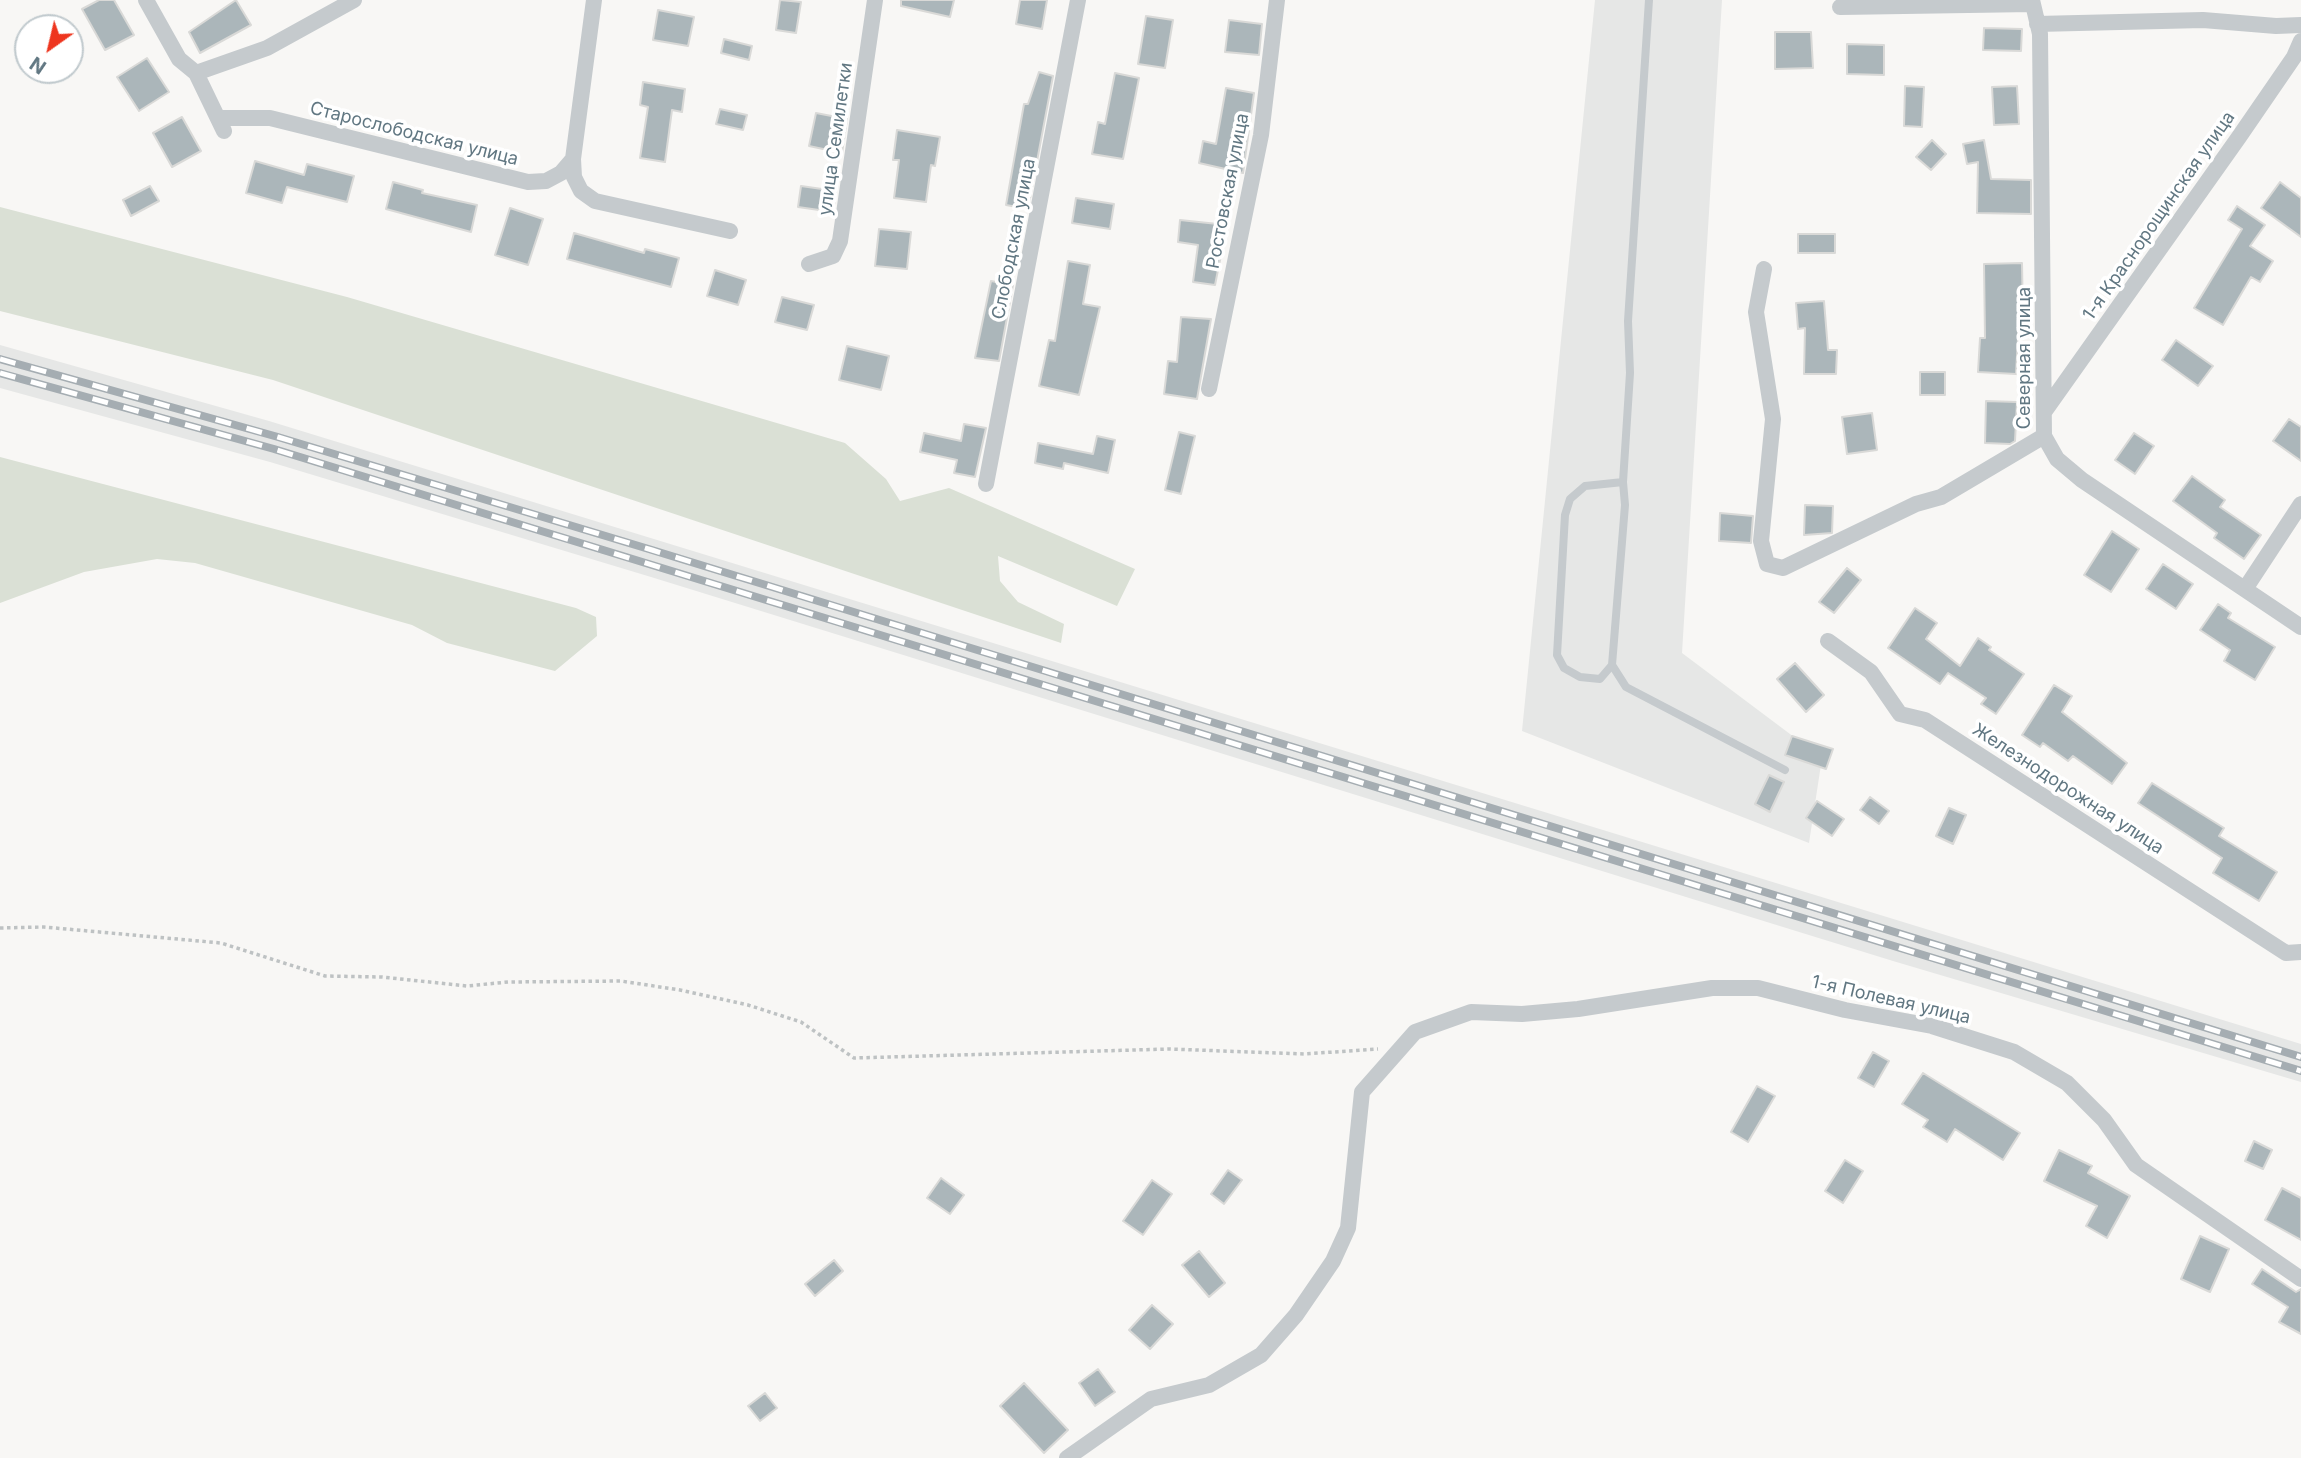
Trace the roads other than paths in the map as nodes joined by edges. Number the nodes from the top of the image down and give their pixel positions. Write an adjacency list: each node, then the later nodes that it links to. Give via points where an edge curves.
1 (146, 0): 13 (street, Старослободская улица, via 179,59)
2 (354, 0): 13 (street, via 267,48)
3 (594, 0): 14 (street)
4 (875, 0): 16 (street, улица Семилетки, via 841,241 833,256)
5 (1078, 0): 22 (street, Слободская улица)
6 (1277, 0): 18 (street, Ростовская улица, via 1261,135)
7 (1649, 0): 21 (lane)
8 (2032, 2): 9 (street); 10 (street, Северная улица)
9 (1840, 7)
10 (2037, 24): 11 (street, via 2203,20); 19 (street, Северная улица)
11 (2301, 24)
12 (2301, 41): 19 (street, 1-я Краснорощинская улица, via 2239,137)
13 (196, 74): 14 (street, Старослободская улица, via 221,125 270,118 528,181 546,181)
14 (573, 159): 15 (street, via 581,191 595,201)
15 (730, 232)
16 (809, 264)
17 (1764, 268): 20 (street, via 1756,312 1773,419 1761,541 1767,564 1783,568 1916,504 1941,497)
18 (1209, 389)
19 (2044, 412): 20 (street, Северная улица)
20 (2044, 436): 24 (street, Северная улица, via 2057,459 2082,480)
21 (1623, 482): 27 (lane); 27 (lane, via 1585,486 1570,499 1565,515 1557,655 1564,668 1580,677 1600,679)
22 (986, 484)
23 (2301, 504): 24 (street)
24 (2245, 589): 25 (street, Северная улица)
25 (2301, 627)
26 (1828, 641): 29 (street, Железнодорожная улица, via 1871,672 1900,714 1925,720 2286,953)
27 (1612, 665): 28 (lane, via 1626,687)
28 (1785, 771)
29 (2301, 952)
30 (2301, 1279): 31 (street, 1-я Полевая улица, via 2136,1165 2104,1119 2067,1083 2014,1052 1932,1026 1758,988 1712,988 1522,1014 1471,1012 1415,1032 1362,1092 1348,1228 1333,1261 1261,1355 1209,1385 1151,1399)
31 (1067, 1458)

